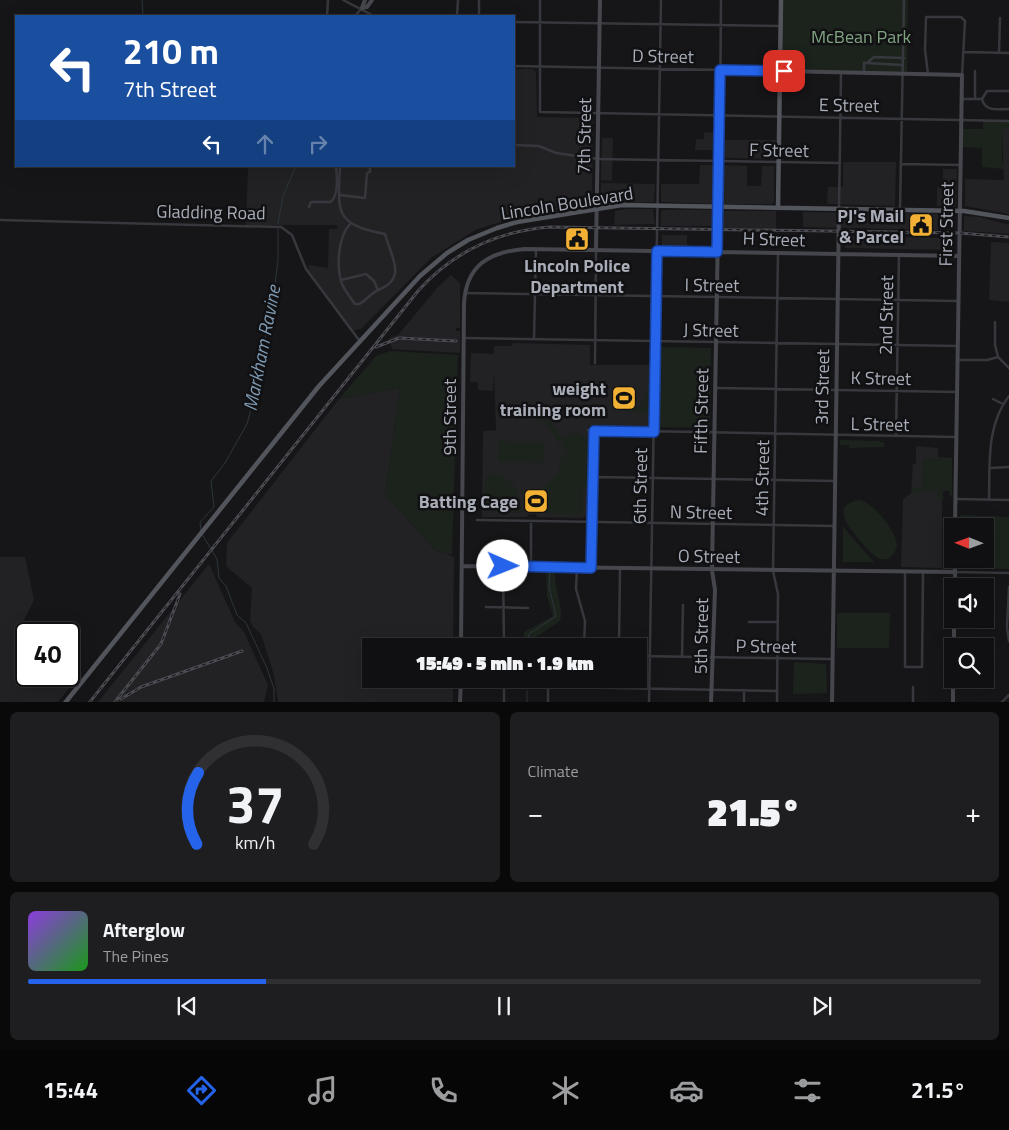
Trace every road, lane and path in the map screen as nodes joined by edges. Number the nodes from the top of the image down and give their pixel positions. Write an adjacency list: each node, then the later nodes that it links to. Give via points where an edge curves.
1 (328, 0): 14 (street)
2 (344, 0): 13 (street)
3 (365, 0): 13 (street)
4 (372, 0): 13 (street)
5 (458, 0): 18 (street)
6 (480, 0): 19 (street)
7 (540, 0): 22 (street)
8 (600, 0): 23 (street, 7th Street)
9 (661, 0): 24 (street, 6th Street)
10 (722, 0): 25 (street)
11 (781, 0): 26 (main road)
12 (904, 0): 30 (street)
13 (361, 10): 15 (street); 16 (street); 17 (street)
14 (327, 15)
15 (356, 15)
16 (360, 15)
17 (372, 15)
18 (457, 15)
19 (479, 15)
20 (1000, 18): 28 (street)
21 (515, 22): 22 (street)
22 (540, 22): 23 (street); 34 (street)
23 (600, 23): 24 (street); 35 (street, 7th Street)
24 (660, 24): 25 (street); 36 (street, 6th Street)
25 (721, 25): 26 (street); 37 (street)
26 (781, 26): 38 (main road)
27 (964, 52): 28 (street); 43 (street, First Street, via 964,18 926,18); 44 (street, First Street)
28 (999, 53): 29 (street)
29 (1009, 53)
30 (904, 58): 31 (street, via 874,58); 32 (street)
31 (867, 63): 32 (street); 41 (street, via 864,63)
32 (902, 65): 42 (street)
33 (515, 66): 34 (street, D Street)
34 (539, 67): 35 (street, D Street); 50 (street, E Street, via 540,112)
35 (599, 68): 36 (street, D Street); 50 (street, 7th Street)
36 (660, 69): 37 (street, D Street); 51 (street, 6th Street)
37 (720, 70): 38 (street, D Street); 52 (street)
38 (780, 71): 40 (street, D Street); 53 (main road)
39 (975, 71): 47 (street)
40 (841, 73): 41 (street, D Street); 54 (street, 3rd Street)
41 (864, 73): 42 (street, D Street)
42 (902, 74): 43 (street, D Street); 55 (street)
43 (928, 74): 44 (street, D Street)
44 (962, 75): 46 (street, First Street)
45 (1009, 91): 48 (street, via 987,91)
46 (962, 99): 47 (street); 56 (street, First Street)
47 (975, 99): 48 (street)
48 (982, 99): 49 (street, via 988,108)
49 (1009, 109)
50 (598, 114): 51 (street, E Street); 59 (street, 7th Street)
51 (659, 115): 52 (street, E Street); 60 (street, 6th Street)
52 (720, 116): 53 (street, E Street); 61 (street)
53 (780, 117): 54 (street, E Street); 62 (main road)
54 (841, 118): 55 (street, E Street); 63 (street, 3rd Street)
55 (901, 119): 56 (street, E Street); 64 (street)
56 (962, 120): 57 (street, E Street); 65 (street, First Street)
57 (1009, 121)
58 (515, 145): 59 (street, F Street, via 539,146 556,153)
59 (598, 159): 60 (street, F Street); 75 (street, 7th Street)
60 (658, 160): 61 (street, F Street); 70 (street, 6th Street)
61 (719, 161): 62 (street, F Street); 71 (street)
62 (779, 162): 63 (street, F Street); 73 (main road)
63 (840, 163): 74 (street, 3rd Street)
64 (900, 164): 65 (street); 76 (street)
65 (961, 165): 77 (street, First Street)
66 (336, 167): 69 (street)
67 (340, 167): 69 (street)
68 (370, 167): 69 (street, via 365,198)
69 (338, 194): 72 (street, via 331,202 311,202); 80 (street, via 342,213)
70 (658, 206): 71 (main road, Lincoln Boulevard); 75 (main road, Lincoln Boulevard, via 622,205); 83 (street, 6th Street)
71 (718, 206): 73 (main road, Lincoln Boulevard); 84 (street)
72 (309, 207)
73 (778, 208): 74 (main road, Lincoln Boulevard)
74 (839, 208): 76 (main road, Lincoln Boulevard); 86 (street, 3rd Street)
75 (597, 209): 82 (street, 7th Street); 105 (main road, Lincoln Boulevard, via 517,222 468,240 431,266)
76 (900, 210): 77 (main road, Lincoln Boulevard)
77 (960, 211): 78 (main road, Lincoln Boulevard); 88 (street, First Street)
78 (1009, 218)
79 (0, 220): 105 (street, Gladding Road, via 281,226 292,235 306,270)
80 (350, 224): 92 (street, via 343,234); 93 (street, via 385,234 396,265 392,282)
81 (536, 249): 82 (street, H Street); 89 (street, H Street, via 497,255 479,263); 95 (street)
82 (596, 250): 83 (street, H Street); 96 (street, 7th Street)
83 (657, 251): 84 (street, H Street); 97 (street, 6th Street)
84 (717, 252): 85 (street, H Street); 98 (street, Fifth Street)
85 (778, 253): 86 (street, H Street); 99 (street, 4th Street)
86 (838, 254): 87 (street, H Street); 100 (street, 3rd Street)
87 (899, 255): 88 (street, H Street); 101 (street, 2nd Street)
88 (959, 256): 102 (street, First Street)
89 (474, 270): 94 (street, 9th Street)
90 (368, 276): 91 (street); 92 (street); 93 (street)
91 (365, 279)
92 (341, 280): 93 (street, via 355,304)
93 (378, 290)
94 (465, 293): 95 (street, I Street); 104 (street, 9th Street)
95 (535, 294): 96 (street, I Street); 106 (street)
96 (596, 295): 97 (street, I Street); 107 (street, 7th Street)
97 (656, 296): 98 (street, I Street); 108 (street, 6th Street)
98 (717, 297): 99 (street, I Street); 109 (street, Fifth Street)
99 (777, 298): 100 (street, I Street); 110 (street, 4th Street)
100 (838, 299): 101 (street, I Street); 111 (street, 3rd Street)
101 (898, 300): 102 (street, I Street); 112 (street, 2nd Street)
102 (959, 301): 113 (street, First Street)
103 (996, 322): 114 (street)
104 (464, 338): 106 (street, J Street); 152 (street, 9th Street)
105 (359, 340): 196 (main road, Lincoln Boulevard)
106 (534, 340): 107 (street, J Street)
107 (595, 340): 108 (street, J Street); 116 (street, 7th Street)
108 (655, 341): 109 (street, J Street); 128 (street, 6th Street)
109 (716, 342): 110 (street, J Street); 118 (street, Fifth Street)
110 (776, 343): 111 (street, J Street); 119 (street, 4th Street)
111 (837, 344): 112 (street, J Street); 120 (street, 3rd Street)
112 (898, 345): 113 (street, J Street); 121 (street, 2nd Street)
113 (958, 346): 115 (street, First Street)
114 (998, 357): 115 (street); 117 (street)
115 (958, 360): 122 (street, First Street)
116 (595, 363)
117 (1009, 368)
118 (715, 388): 119 (street, K Street); 129 (street, Fifth Street)
119 (776, 389): 120 (street, K Street); 130 (street, 4th Street)
120 (836, 390): 121 (street, K Street); 131 (street, 3rd Street)
121 (897, 391): 122 (street, K Street); 132 (street, 2nd Street)
122 (957, 392): 133 (street, First Street)
123 (1009, 396): 125 (street)
124 (994, 399): 125 (street)
125 (1003, 404): 135 (street, via 993,429)
126 (588, 430): 127 (street, L Street)
127 (594, 431): 128 (street, L Street); 136 (street)
128 (654, 432): 129 (street, L Street); 137 (street, 6th Street)
129 (714, 433): 130 (street, L Street); 138 (street, Fifth Street)
130 (775, 434): 131 (street, L Street); 139 (street, 4th Street)
131 (836, 435): 132 (street, L Street); 140 (street, 3rd Street)
132 (896, 436): 133 (street, L Street)
133 (956, 437): 141 (street, First Street)
134 (1009, 467): 135 (street)
135 (990, 468): 142 (street)
136 (593, 477): 137 (street); 147 (street)
137 (653, 478): 138 (street); 148 (street, 6th Street)
138 (714, 479): 139 (street); 149 (street, Fifth Street)
139 (774, 480): 140 (street); 150 (street, 4th Street)
140 (835, 481): 151 (street, 3rd Street)
141 (956, 499): 142 (street); 144 (street, First Street)
142 (989, 500): 143 (street)
143 (1009, 500)
144 (955, 518)
145 (478, 520): 146 (street, N Street)
146 (532, 521): 147 (street, N Street); 154 (street)
147 (592, 522): 148 (street, N Street); 156 (street)
148 (652, 523): 149 (street, N Street); 159 (street, 6th Street)
149 (713, 524): 150 (street, N Street); 160 (street, Fifth Street)
150 (774, 525): 151 (street, N Street); 161 (street, 4th Street)
151 (834, 526): 162 (street, 3rd Street)
152 (462, 566): 153 (street, O Street); 175 (street, 9th Street)
153 (503, 566): 154 (street, O Street); 171 (street)
154 (531, 567): 155 (street, O Street)
155 (576, 568): 156 (street, O Street); 177 (street, via 576,589 585,621)
156 (591, 568): 157 (street, O Street)
157 (620, 568): 159 (street, O Street); 178 (street)
158 (955, 568): 163 (street)
159 (652, 569): 160 (street, O Street); 180 (street, 6th Street)
160 (712, 570): 161 (street, O Street); 182 (street, 5th Street, via 715,590)
161 (773, 571): 162 (street, O Street); 174 (street, 4th Street, via 778,594)
162 (833, 572): 164 (street, O Street); 184 (street, 3rd Street)
163 (955, 572): 165 (street, O Street); 166 (street); 167 (street)
164 (905, 573): 165 (street, O Street); 165 (street, via 905,667 922,667)
165 (923, 573)
166 (1009, 573)
167 (955, 578)
168 (1009, 587): 179 (street)
169 (683, 604): 181 (street)
170 (486, 607): 171 (street)
171 (504, 608): 172 (street); 176 (street)
172 (528, 608)
173 (749, 622): 174 (street)
174 (778, 622): 183 (street, 4th Street)
175 (461, 638)
176 (504, 638)
177 (584, 638)
178 (619, 638)
179 (1009, 641)
180 (650, 656): 181 (street, P Street); 190 (street, 6th Street)
181 (682, 657): 182 (street, P Street)
182 (714, 657): 183 (street, P Street); 192 (street, 5th Street)
183 (777, 658): 184 (street, P Street); 194 (street, 4th Street)
184 (832, 659): 204 (street, 3rd Street)
185 (913, 687): 205 (street)
186 (461, 688): 197 (street)
187 (504, 688): 198 (street)
188 (548, 688): 199 (street)
189 (647, 688): 190 (street)
190 (650, 688): 192 (street); 200 (street, 6th Street)
191 (953, 688): 206 (street)
192 (712, 689): 193 (street); 201 (street, 5th Street)
193 (744, 690): 194 (street); 202 (street)
194 (777, 690): 203 (street, 4th Street)
195 (1009, 694): 207 (street)
196 (65, 702)
197 (460, 702)
198 (504, 702)
199 (548, 702)
200 (650, 702)
201 (711, 702)
202 (744, 702)
203 (777, 702)
204 (832, 702)
205 (913, 702)
206 (953, 702)
207 (1001, 702)

